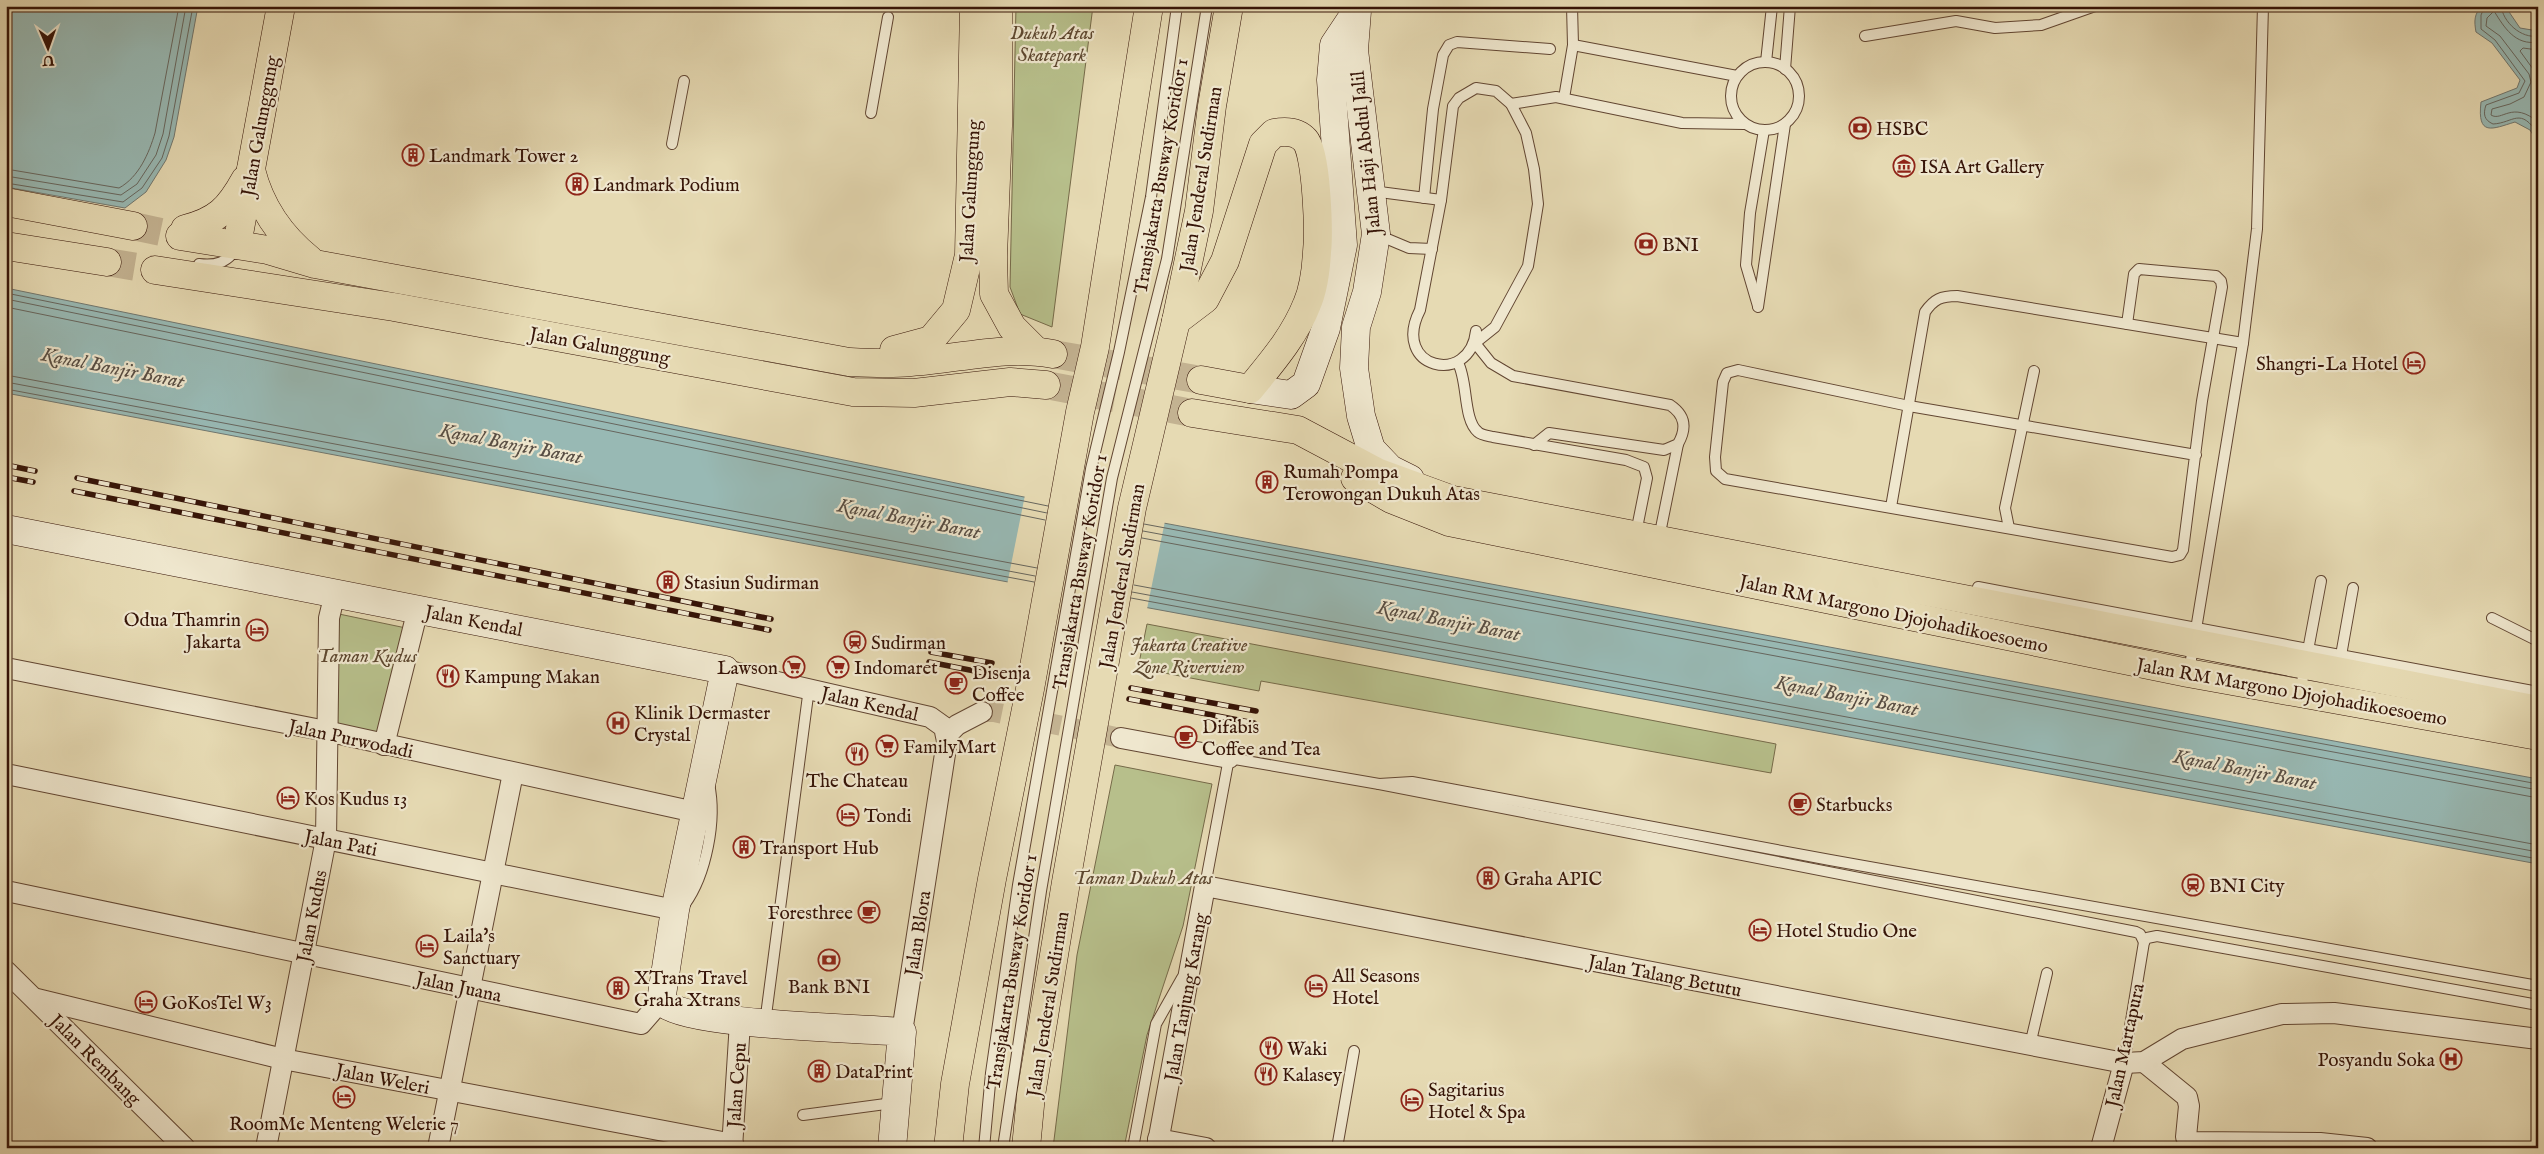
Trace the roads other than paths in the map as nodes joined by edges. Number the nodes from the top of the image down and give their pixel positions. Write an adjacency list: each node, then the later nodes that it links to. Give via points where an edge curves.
1 (281, 6): 30 (main road, Jalan Galunggung)
2 (974, 6): 27 (main road, Jalan Galunggung)
3 (998, 6): 27 (main road, Jalan Galunggung)
4 (1149, 6): 134 (main road, via 1095,348 989,899 956,1084)
5 (1177, 6): 135 (lane, Transjakarta Busway Koridor 1, via 1151,197 1120,352 1093,460 1020,875 991,1073)
6 (1207, 6): 136 (lane, Transjakarta Busway Koridor 1, via 1167,260 1111,488 1041,891)
7 (1229, 6): 46 (main road, Jalan Jenderal Sudirman, via 1199,211)
8 (1572, 6): 16 (lane)
9 (1772, 6): 18 (lane)
10 (1790, 6): 19 (lane)
11 (2095, 6): 15 (lane, via 2041,25 1995,28 1956,22)
12 (2263, 6): 51 (lane, via 2257,229)
13 (1360, 9): 31 (street, Jalan Haji Abdul Jalil, via 1354,50); 57 (street, Jalan Haji Abdul Jalil, via 1334,45 1331,80 1343,245 1326,328 1306,384 1291,395)
14 (888, 17): 24 (lane)
15 (1865, 36)
16 (1573, 46): 20 (lane); 22 (lane)
17 (1550, 49): 32 (lane, via 1457,42 1449,45 1443,55 1434,109)
18 (1766, 62): 19 (lane); 20 (lane, via 1754,64)
19 (1785, 69): 26 (lane, via 1797,86 1799,96 1792,116)
20 (1737, 76): 25 (lane, via 1730,96 1737,116)
21 (684, 81): 29 (lane)
22 (1564, 98): 23 (lane); 25 (lane, via 1682,123)
23 (1511, 104): 33 (lane, via 1496,91 1486,88 1476,88 1459,98 1450,116); 50 (lane, via 1526,133 1538,204 1528,266 1495,327)
24 (871, 113)
25 (1744, 124): 28 (lane)
26 (1785, 124): 28 (lane); 28 (lane, via 1758,307 1746,265 1750,214)
27 (985, 126): 52 (main road, Jalan Galunggung, via 969,255 956,310 930,340); 52 (main road, Jalan Galunggung, via 994,294 1012,327 1044,352 1004,350 912,362)
28 (1764, 130)
29 (672, 144)
30 (251, 170): 40 (main road, Jalan Galunggung); 41 (main road, via 227,208); 44 (main road, via 273,220 296,249)
31 (1371, 191): 32 (lane); 36 (street, Jalan Haji Abdul Jalil)
32 (1424, 198): 33 (lane)
33 (1441, 200): 38 (lane)
34 (6, 202): 35 (main road)
35 (133, 226)
36 (1376, 234): 38 (lane, via 1409,248); 65 (street, Jalan Haji Abdul Jalil, via 1367,292 1356,327 1354,368 1361,416 1371,448 1390,468)
37 (6, 246): 42 (main road)
38 (1432, 250): 53 (lane, via 1420,310 1413,324 1414,344 1422,356 1435,364)
39 (211, 252): 40 (lane)
40 (236, 253): 41 (main road, Jalan Galunggung); 44 (main road, Jalan Galunggung, via 268,250); 45 (lane, via 220,263)
41 (174, 254): 45 (lane); 45 (lane); 56 (main road, Jalan Galunggung, via 394,307 853,392 914,393 1010,382)
42 (107, 262)
43 (272, 262): 44 (lane)
44 (315, 264): 52 (main road, Jalan Galunggung)
45 (209, 265)
46 (1176, 322): 57 (main road, via 1205,299 1225,261 1263,144 1274,132 1300,136 1309,146 1313,158 1318,250 1316,272 1308,302 1295,330); 137 (main road, Jalan Jenderal Sudirman, via 1132,508 1066,882 1031,1095)
47 (2127, 324): 49 (lane); 49 (lane, via 2134,274 2139,269 2216,276 2222,287); 58 (lane, via 1944,296 1933,301 1924,312)
48 (1476, 331): 50 (lane)
49 (2212, 336): 51 (lane); 64 (lane)
50 (1475, 343): 53 (lane); 62 (lane, via 1491,363 1513,376 1670,405 1683,418 1683,436)
51 (2243, 343): 79 (lane)
52 (849, 362)
53 (1458, 363): 63 (lane, via 1463,373 1470,421 1478,432)
54 (2034, 370): 61 (lane)
55 (1201, 380): 57 (main road)
56 (1046, 385)
57 (1250, 389)
58 (1908, 406): 61 (lane); 66 (lane); 66 (lane, via 1738,370 1727,373 1724,382 1715,457 1716,471 1725,479)
59 (1192, 413): 60 (main road)
60 (1263, 423): 65 (main road, Jalan RM Margono Djojohadikoesoemo, via 1298,430 1379,473); 71 (main road, Jalan RM Margono Djojohadikoesoemo, via 1391,499 1449,522)
61 (2022, 425): 64 (lane); 67 (lane)
62 (1678, 444): 63 (lane, via 1655,450 1549,433); 72 (lane)
63 (1534, 445): 72 (lane, via 1626,460 1644,467 1647,478)
64 (2196, 455): 69 (lane, via 2180,555 2172,557)
65 (1453, 500): 71 (street, Jalan Haji Abdul Jalil); 72 (main road, Jalan RM Margono Djojohadikoesoemo)
66 (1891, 507): 68 (lane)
67 (2005, 508): 68 (lane); 69 (lane)
68 (1990, 524): 69 (lane)
69 (2009, 528)
70 (6, 529): 76 (street, Jalan Kendal)
71 (1487, 530): 72 (main road, Jalan RM Margono Djojohadikoesoemo)
72 (1645, 550): 79 (main road, Jalan RM Margono Djojohadikoesoemo); 84 (main road, Jalan RM Margono Djojohadikoesoemo)
73 (2321, 581): 81 (lane)
74 (1978, 586): 79 (lane)
75 (2353, 588): 85 (lane)
76 (335, 593): 77 (street, Jalan Kendal); 92 (street, Jalan Kudus, via 329,618)
77 (418, 609): 83 (street, Jalan Kendal); 95 (street)
78 (2492, 618): 80 (lane)
79 (2195, 636): 81 (main road, Jalan RM Margono Djojohadikoesoemo); 84 (lane)
80 (2538, 641)
81 (2307, 657): 85 (main road, Jalan RM Margono Djojohadikoesoemo); 88 (lane)
82 (6, 668): 92 (street, Jalan Purwodadi)
83 (725, 670): 86 (street, Jalan Kendal); 97 (street)
84 (2188, 673): 88 (main road, Jalan RM Margono Djojohadikoesoemo)
85 (2337, 679): 87 (lane); 88 (main road, Jalan RM Margono Djojohadikoesoemo); 89 (main road, Jalan RM Margono Djojohadikoesoemo); 93 (main road, Jalan RM Margono Djojohadikoesoemo)
86 (809, 688): 91 (street, Jalan Kendal, via 930,717); 117 (lane)
87 (2538, 692)
88 (2300, 694)
89 (2538, 710)
90 (982, 712): 91 (street, via 957,725)
91 (943, 728): 118 (street, Jalan Blora)
92 (326, 731): 95 (street, Jalan Purwodadi); 102 (street, Jalan Kudus)
93 (2538, 736)
94 (1121, 738): 96 (street)
95 (384, 745): 98 (street, Jalan Purwodadi)
96 (1229, 758): 100 (lane); 104 (lane, Jalan Tanjung Karang)
97 (706, 764): 101 (street); 106 (lane, via 713,808 702,874)
98 (513, 773): 101 (street, Jalan Purwodadi); 103 (street)
99 (6, 774): 102 (street, Jalan Pati)
100 (1379, 784): 107 (lane, via 2136,932); 112 (lane, via 1412,782)
101 (695, 812): 106 (street)
102 (326, 839): 103 (street, Jalan Pati); 108 (street, Jalan Kudus)
103 (493, 873): 106 (street, Jalan Pati); 113 (street)
104 (1205, 886): 109 (street, Jalan Tanjung Karang); 120 (street, Jalan Talang Betutu)
105 (6, 891): 108 (street, Jalan Juana)
106 (673, 922): 115 (street)
107 (2144, 942): 116 (lane, via 2157,936); 124 (lane, Jalan Martapura)
108 (304, 954): 113 (street, Jalan Juana); 122 (street, Jalan Kudus)
109 (1191, 960): 128 (street, Jalan Tanjung Karang); 138 (lane, via 1156,1024)
110 (6, 971): 114 (street, Jalan Rembang)
111 (2047, 973): 120 (lane)
112 (2538, 986)
113 (470, 988): 115 (street, Jalan Juana, via 641,1024); 125 (street)
114 (37, 999): 122 (street, Jalan Weleri); 130 (street, Jalan Rembang)
115 (661, 1001): 117 (street, via 666,1007 685,1013)
116 (2538, 1005)
117 (753, 1023): 118 (street); 129 (street, Jalan Cepu)
118 (902, 1032): 126 (street, Jalan Blora)
119 (2538, 1039): 123 (street, via 2334,1013 2282,1014 2182,1040)
120 (2030, 1045): 124 (street, Jalan Talang Betutu)
121 (1354, 1051): 140 (lane)
122 (284, 1059): 125 (street, Jalan Weleri); 131 (street, Jalan Kudus)
123 (2144, 1062): 124 (street, Jalan Talang Betutu); 142 (street, via 2187,1097 2186,1136 2190,1142 2320,1143)
124 (2124, 1063): 141 (street, Jalan Martapura)
125 (449, 1090): 129 (street, Jalan Weleri); 132 (street)
126 (894, 1103): 127 (lane); 133 (street, Jalan Blora)
127 (803, 1115)
128 (1158, 1143): 139 (street)
129 (732, 1146)
130 (185, 1148)
131 (266, 1148)
132 (438, 1148)
133 (892, 1148)
134 (948, 1148)
135 (984, 1148)
136 (1003, 1148)
137 (1026, 1148)
138 (1133, 1148)
139 (1206, 1148)
140 (1338, 1148)
141 (2101, 1148)
142 (2367, 1148)

